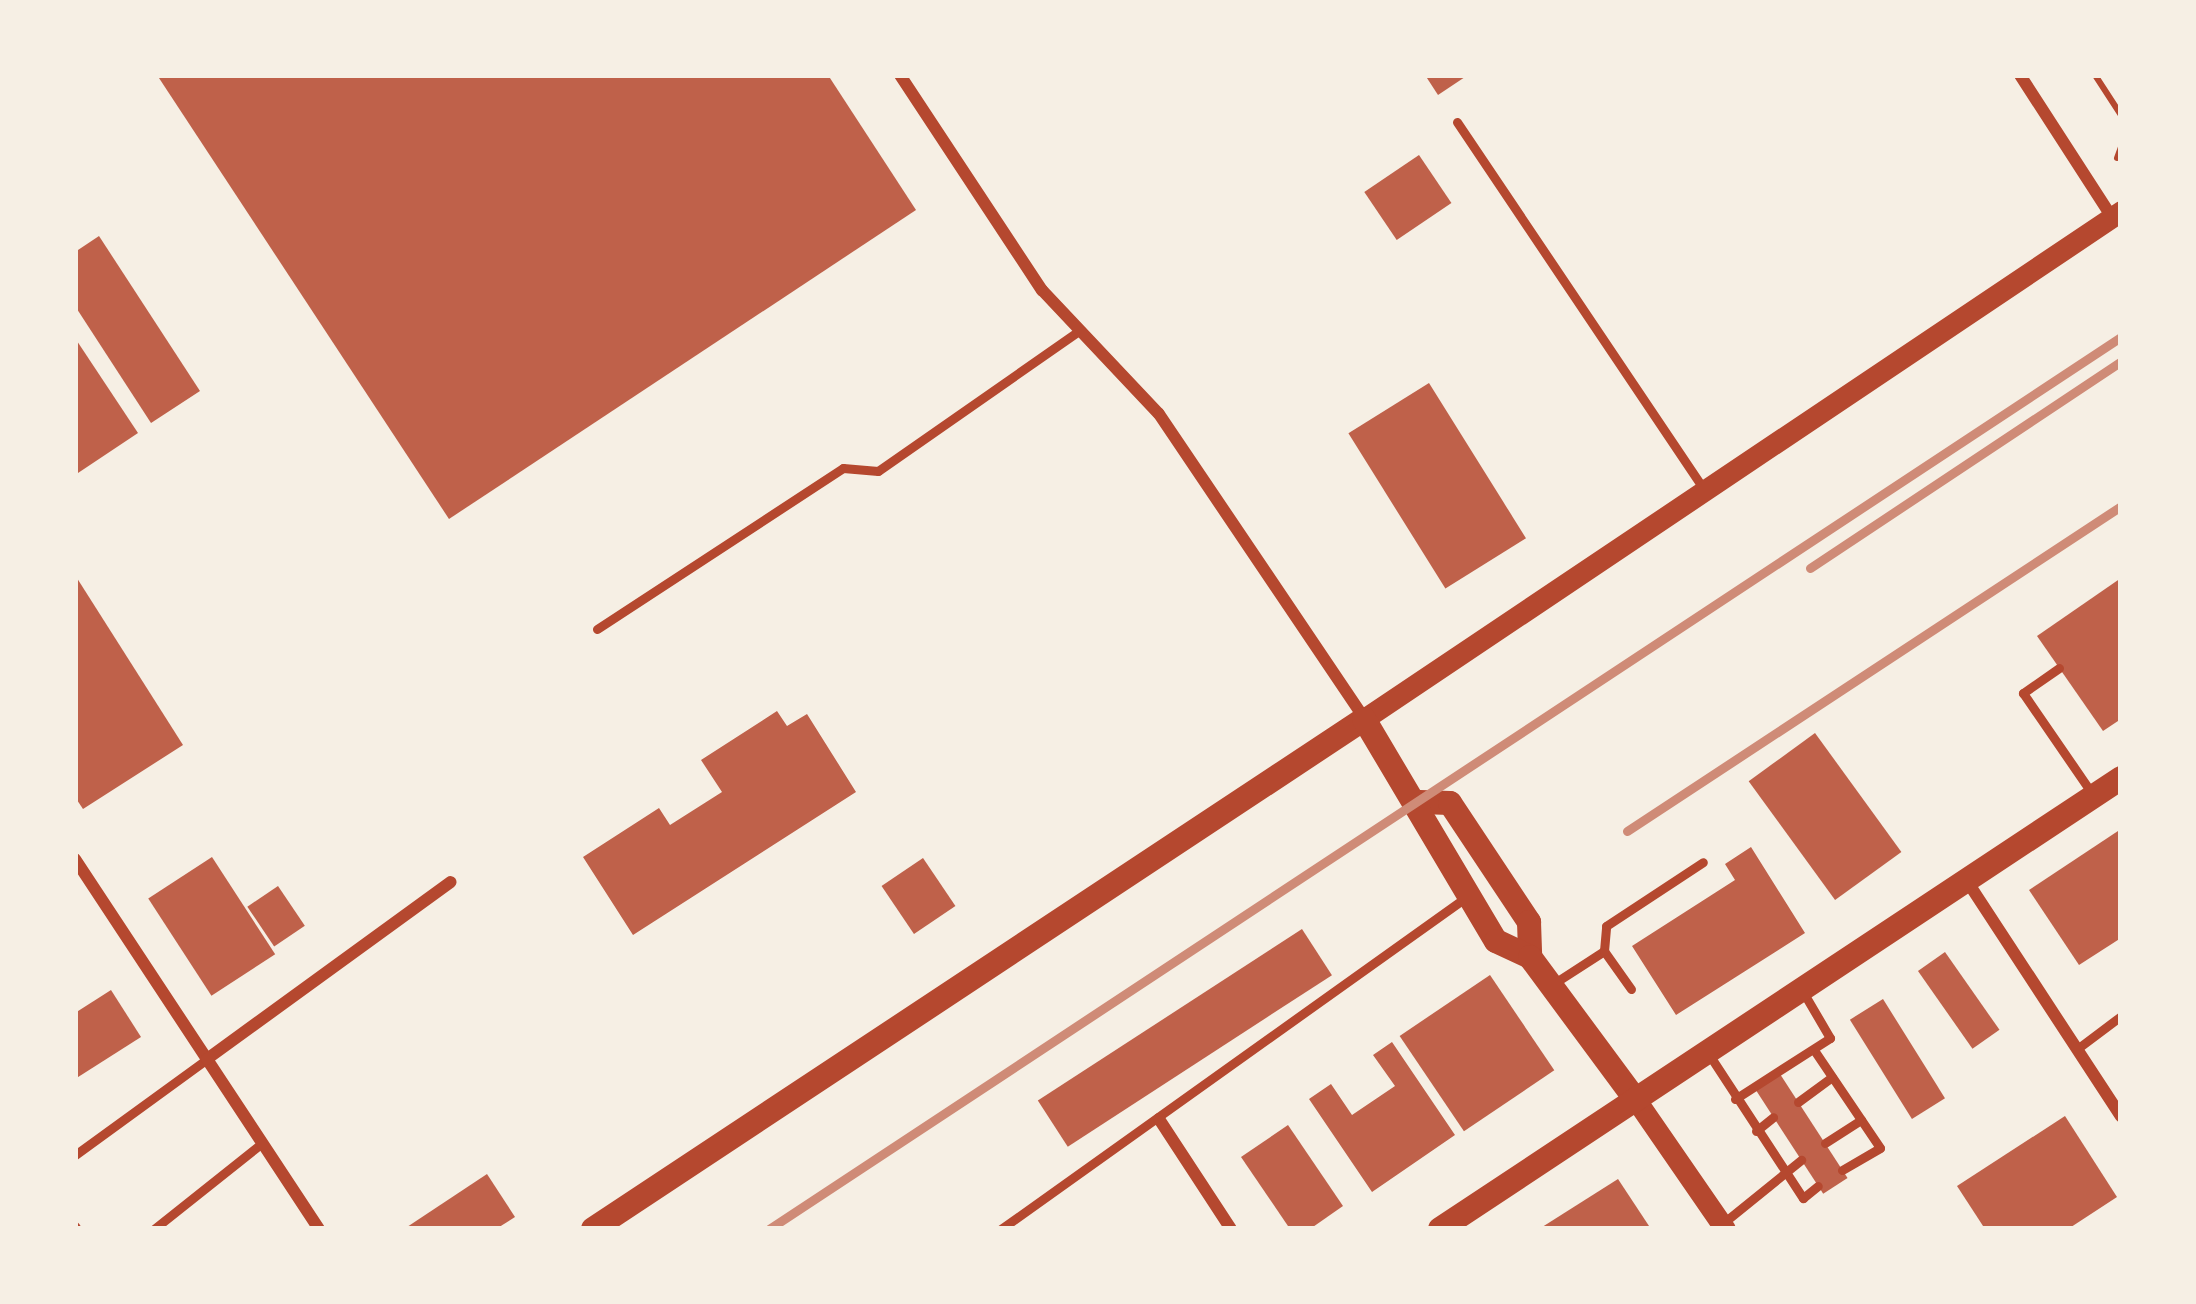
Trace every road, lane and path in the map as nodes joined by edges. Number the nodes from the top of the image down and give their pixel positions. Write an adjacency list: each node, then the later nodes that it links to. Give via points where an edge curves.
1 (900, 75): 9 (street)
2 (2020, 75): 8 (street)
3 (2095, 75): 4 (path)
4 (2121, 115)
5 (1457, 122): 10 (lane)
6 (2121, 146): 7 (path)
7 (2117, 158)
8 (2116, 214): 10 (street)
9 (1080, 330): 11 (lane, via 878,471 843,468); 13 (street, via 1160,414)
10 (1705, 492): 13 (street)
11 (597, 629)
12 (2059, 668): 15 (lane, via 2023,693)
13 (1364, 719): 16 (main road); 51 (main road)
14 (2121, 778): 15 (main road)
15 (2094, 796): 19 (main road)
16 (1420, 802): 21 (main road, via 1422,830); 23 (main road, via 1450,803 1529,922)
17 (75, 859): 31 (street)
18 (1702, 862): 22 (lane, via 1606,926)
19 (1966, 880): 26 (main road); 28 (street)
20 (452, 882): 31 (street)
21 (1467, 897): 23 (main road, via 1496,941); 38 (lane)
22 (1604, 952): 24 (lane); 25 (lane)
23 (1531, 957): 24 (main road)
24 (1550, 985): 34 (main road)
25 (1631, 989)
26 (1802, 990): 29 (lane, via 1831,1038); 30 (main road)
27 (2121, 1016): 28 (lane)
28 (2077, 1048): 36 (street)
29 (1814, 1049): 32 (lane); 33 (lane)
30 (1708, 1052): 33 (lane); 34 (main road)
31 (207, 1059): 41 (street); 43 (lane)
32 (1832, 1077): 35 (lane); 39 (lane)
33 (1735, 1099): 40 (lane)
34 (1636, 1100): 48 (street); 54 (main road)
35 (1798, 1102)
36 (2121, 1116)
37 (1773, 1117): 40 (lane)
38 (1159, 1119): 52 (lane); 53 (street)
39 (1861, 1120): 42 (lane); 45 (lane, via 1880,1148)
40 (1756, 1131): 46 (lane)
41 (262, 1143): 49 (lane); 50 (street)
42 (1825, 1143)
43 (75, 1155)
44 (1801, 1160): 46 (lane)
45 (1842, 1170)
46 (1785, 1173): 47 (lane, via 1803,1198); 48 (lane)
47 (1818, 1186)
48 (1723, 1226)
49 (154, 1229)
50 (319, 1229)
51 (593, 1229)
52 (1001, 1229)
53 (1231, 1229)
54 (1440, 1229)

